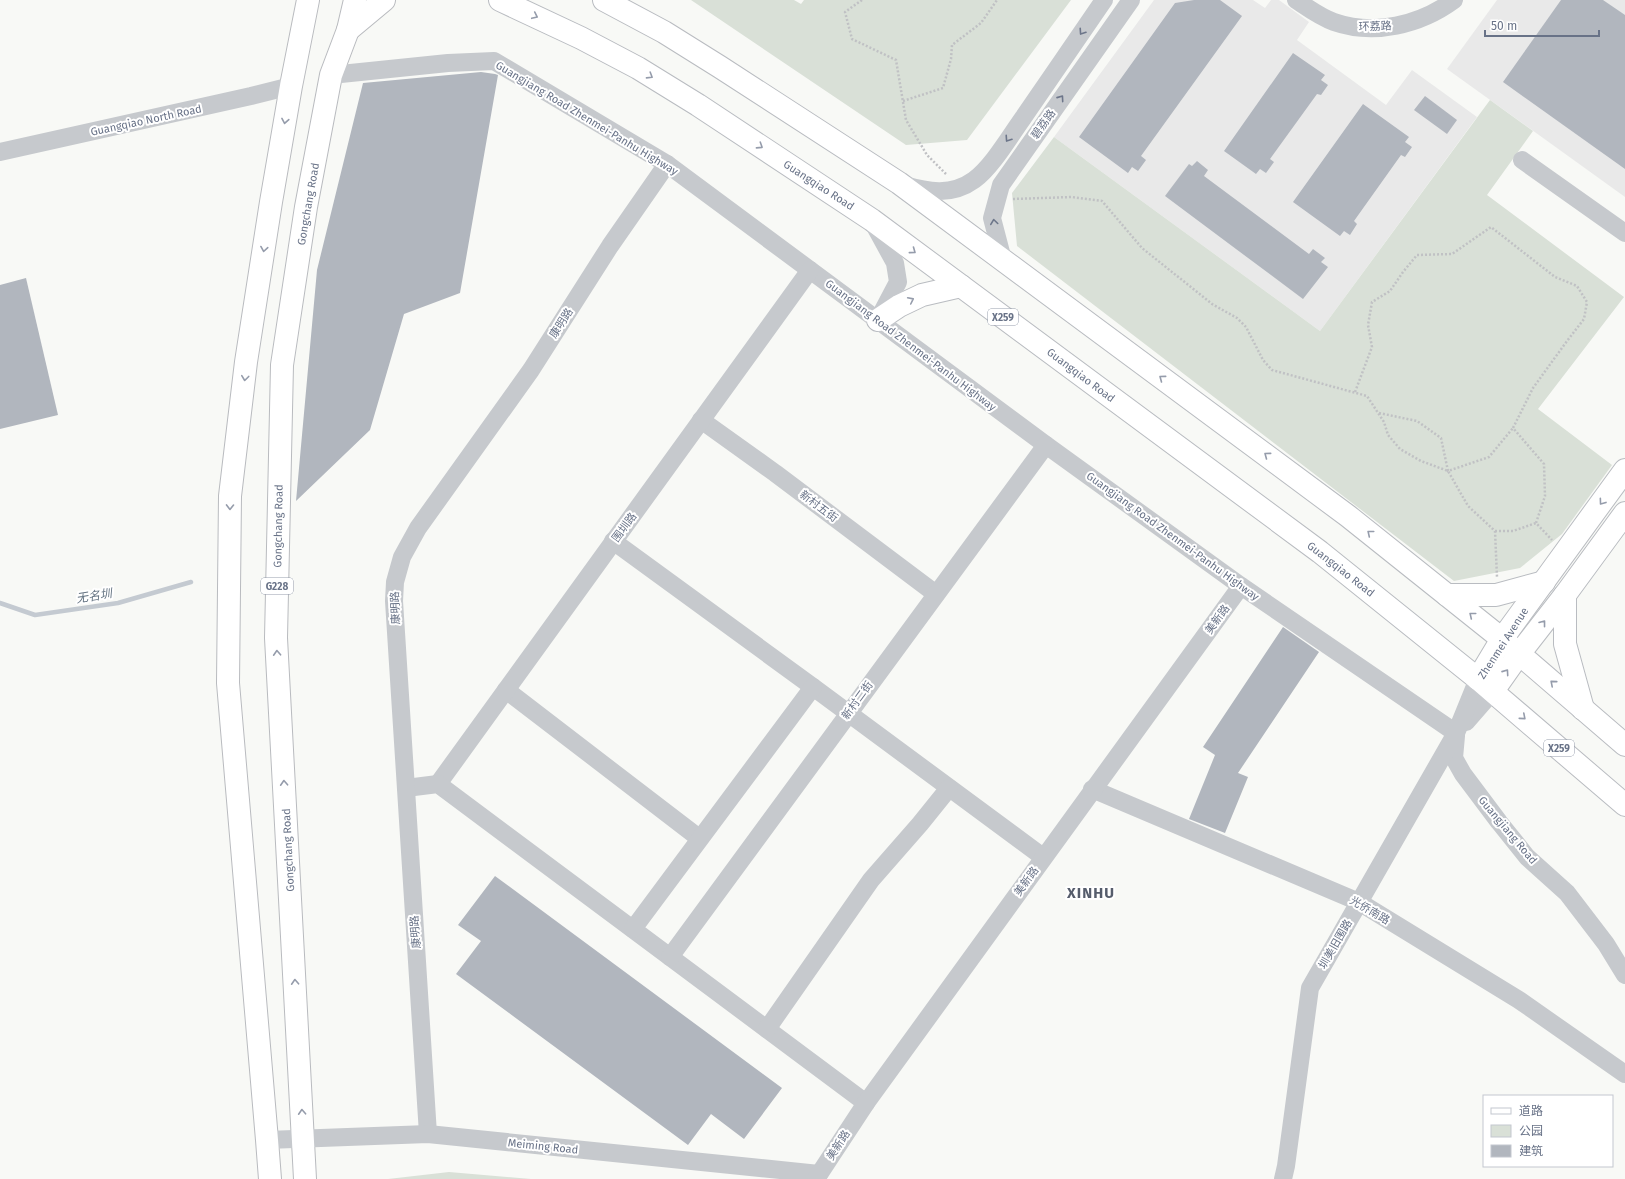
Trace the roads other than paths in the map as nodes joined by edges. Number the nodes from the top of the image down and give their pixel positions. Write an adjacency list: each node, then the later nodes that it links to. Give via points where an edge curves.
1 (291, 0): 12 (main road)
2 (308, 0): 12 (main road)
3 (355, 0): 11 (main road, Gongchang Road / G228)
4 (384, 0): 11 (main road)
5 (500, 0): 19 (main road, Guangqiao Road / X259, one-way to 19, via 638,68)
6 (604, 0): 18 (main road, via 683,44)
7 (1104, 0): 18 (street, 碧荔路, one-way to 18, via 996,156 975,180 944,192 920,190)
8 (1131, 0): 21 (street, 碧荔路, one-way to 8, via 992,218 1001,185)
9 (1296, 0): 10 (street, 环荔路, via 1333,22 1372,29 1411,22)
10 (1454, 0)
11 (348, 30): 13 (main road, Gongchang Road / G228)
12 (300, 35): 14 (main road)
13 (331, 75): 17 (street, Guangjiang Road Zhenmei-Panhu Highway, via 494,60); 59 (main road, Gongchang Road / G228, one-way to 13, via 276,638 279,469 282,365 306,207)
14 (291, 86): 15 (street, Guangqiao North Road); 60 (main road, one-way to 60, via 246,362 230,496 228,683)
15 (0, 152)
16 (1522, 160): 20 (street)
17 (667, 164): 22 (street, Guangjiang Road Zhenmei-Panhu Highway); 45 (street, 康明路, via 610,246 531,370 418,528 402,557 395,582 394,601)
18 (899, 183): 21 (main road)
19 (872, 220): 23 (main road, Guangqiao Road / X259, one-way to 23); 24 (street, via 895,263 898,282)
20 (1625, 233)
21 (1003, 260): 33 (main road, one-way to 21, via 1348,516)
22 (810, 270): 24 (street, Guangjiang Road Zhenmei-Panhu Highway); 25 (street, 围圳路)
23 (961, 286): 24 (main road, one-way to 23, via 922,295); 37 (main road, Guangqiao Road / X259, via 1320,552)
24 (878, 320): 26 (street, Guangjiang Road Zhenmei-Panhu Highway)
25 (701, 420): 29 (street, 围圳路); 32 (street, 新村五街, via 776,473)
26 (1046, 445): 31 (street, Guangjiang Road Zhenmei-Panhu Highway); 32 (street, 新村二街)
27 (1625, 470): 30 (main road, Zhenmei Avenue, one-way to 30)
28 (1625, 513): 34 (main road, Zhenmei Avenue)
29 (614, 541): 38 (street); 39 (street, 围圳路)
30 (1544, 582): 33 (main road, via 1498,594); 35 (main road, Zhenmei Avenue)
31 (1241, 586): 42 (street, Guangjiang Road Zhenmei-Panhu Highway); 47 (street, 美新路)
32 (936, 594): 41 (street, 新村二街)
33 (1447, 595): 35 (main road, one-way to 33)
34 (1565, 595): 36 (main road, Zhenmei Avenue, one-way to 34); 40 (main road, via 1565,644)
35 (1502, 639): 36 (main road); 37 (main road, Zhenmei Avenue)
36 (1519, 654): 37 (main road, Zhenmei Avenue, one-way to 36); 40 (main road, one-way to 36)
37 (1486, 685): 42 (street, Zhenmei Avenue); 48 (main road, Guangqiao Road / X259, one-way to 48)
38 (814, 687): 41 (street); 49 (street)
39 (506, 690): 44 (street, 围圳路); 49 (street)
40 (1583, 709): 43 (main road)
41 (848, 713): 46 (street); 53 (street, 新村二街)
42 (1456, 733): 51 (street, 圳美旧围路); 54 (street, Guangjiang Road, via 1454,758 1463,774 1527,857 1568,892)
43 (1625, 745)
44 (438, 784): 45 (street); 52 (street)
45 (406, 788): 58 (street, 康明路)
46 (949, 788): 50 (street); 55 (street, via 871,880)
47 (1092, 789): 50 (street, 美新路); 51 (street, 光侨南路)
48 (1625, 805)
49 (700, 838): 52 (street)
50 (1043, 857): 57 (street, 美新路)
51 (1359, 902): 56 (street, 光侨南路, via 1518,1000); 64 (street, 圳美旧围路, via 1310,988)
52 (633, 929): 53 (street)
53 (670, 957): 55 (street)
54 (1625, 975)
55 (767, 1029): 57 (street)
56 (1625, 1074)
57 (866, 1103): 61 (street, 美新路)
58 (428, 1134): 59 (street, Meiming Road); 61 (street, Meiming Road)
59 (303, 1139): 60 (street, Meiming Road); 63 (main road, Gongchang Road / G228)
60 (267, 1140): 62 (main road)
61 (817, 1177)
62 (270, 1179)
63 (305, 1179)
64 (1283, 1179)

